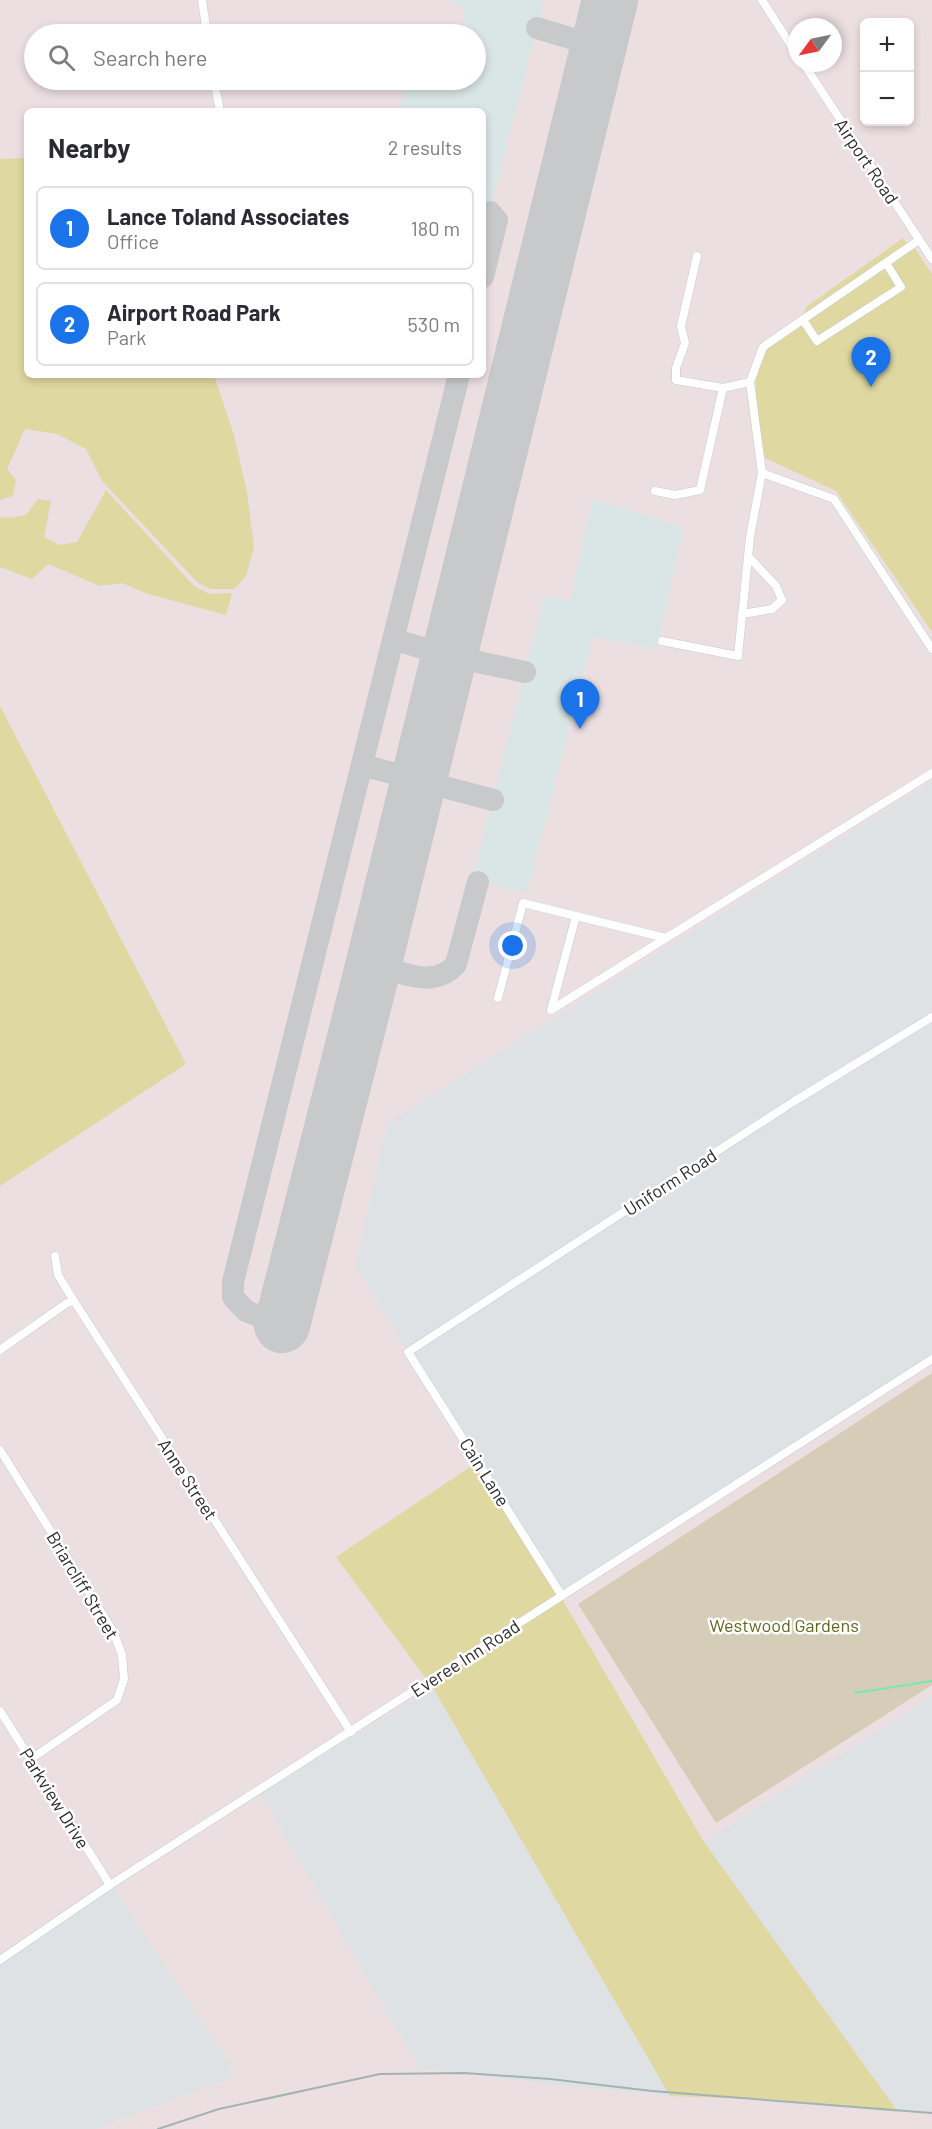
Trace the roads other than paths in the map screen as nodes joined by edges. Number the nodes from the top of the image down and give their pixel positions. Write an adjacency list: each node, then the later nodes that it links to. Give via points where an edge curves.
1 (202, 0): 3 (street)
2 (762, 0): 4 (street)
3 (206, 24)
4 (788, 40)
5 (808, 72): 8 (street, Airport Road)
6 (216, 90): 7 (street)
7 (219, 106)
8 (919, 240): 10 (street, Airport Road); 11 (street)
9 (697, 256): 14 (street, via 681,326 685,343 676,380)
10 (932, 259)
11 (886, 262): 12 (street); 12 (street, via 901,288 817,341)
12 (803, 320): 13 (street, via 763,347)
13 (750, 382): 14 (street); 15 (street)
14 (723, 388): 16 (street, via 700,490 675,495)
15 (762, 473): 17 (street); 20 (street, via 834,500)
16 (655, 491)
17 (748, 556): 18 (street); 18 (street, via 776,586 782,600 772,609)
18 (742, 614): 19 (street, via 738,656)
19 (662, 640)
20 (932, 650)
21 (932, 773): 23 (street)
22 (576, 916): 23 (street); 23 (street, via 551,1010); 24 (street, via 522,903)
23 (666, 938)
24 (498, 998)
25 (932, 1017): 29 (street, Uniform Road, via 793,1102)
26 (55, 1256): 27 (street, Anne Street, via 58,1275)
27 (74, 1301): 28 (street); 34 (street, Anne Street)
28 (0, 1350)
29 (411, 1350): 32 (street, Cain Lane, via 408,1352)
30 (932, 1359): 32 (street, Everee Inn Road)
31 (0, 1450): 35 (street, Briarcliff Street, via 113,1631 122,1655 124,1679 117,1700)
32 (562, 1596): 34 (street, Everee Inn Road)
33 (0, 1711): 35 (street, Parkview Drive)
34 (351, 1732): 36 (street, Everee Inn Road)
35 (31, 1759): 36 (street, Parkview Drive)
36 (110, 1885): 37 (street, Everee Inn Road)
37 (0, 1960)

